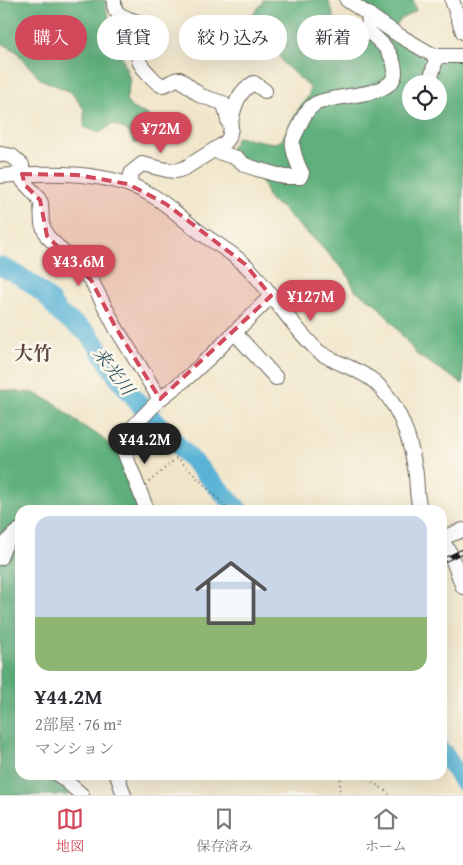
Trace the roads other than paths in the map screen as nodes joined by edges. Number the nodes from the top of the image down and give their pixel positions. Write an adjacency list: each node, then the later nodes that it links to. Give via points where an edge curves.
1 (114, 0): 10 (street, via 118,14 139,21 147,29 147,39 138,57 140,64 161,85 180,79 201,96 223,103 226,121)
2 (452, 0): 5 (street)
3 (351, 1): 4 (street)
4 (368, 14): 6 (street); 11 (street, via 368,31 390,55 395,76 391,83 376,92 348,95 314,105 302,120 292,142 302,173 300,178 257,170 245,166 237,158)
5 (463, 32)
6 (437, 56): 7 (street); 8 (street)
7 (463, 56)
8 (432, 75)
9 (265, 91): 10 (street, via 254,83 245,88 234,107)
10 (231, 128): 11 (street, via 229,138)
11 (214, 151): 15 (street, via 191,166 176,170 142,164 132,172)
12 (0, 154): 13 (street, via 18,160)
13 (22, 174): 14 (street); 15 (street, via 77,174); 19 (street, via 25,185 40,200 42,224 47,236 91,280)
14 (0, 176)
15 (128, 184): 16 (street, via 166,204 245,264)
16 (271, 296): 17 (street); 21 (street, via 318,351 375,382 393,404 402,421 415,468)
17 (235, 332): 18 (street); 19 (street)
18 (276, 378)
19 (158, 401): 20 (street, via 126,434 122,443)
20 (145, 505)
21 (420, 505)
22 (463, 530): 24 (street)
23 (15, 533): 26 (street, via 5,544)
24 (447, 538)
25 (447, 548): 27 (street)
26 (0, 558)
27 (463, 587)
28 (65, 780): 30 (street)
29 (120, 780): 31 (street)
30 (82, 795)
31 (124, 795)

